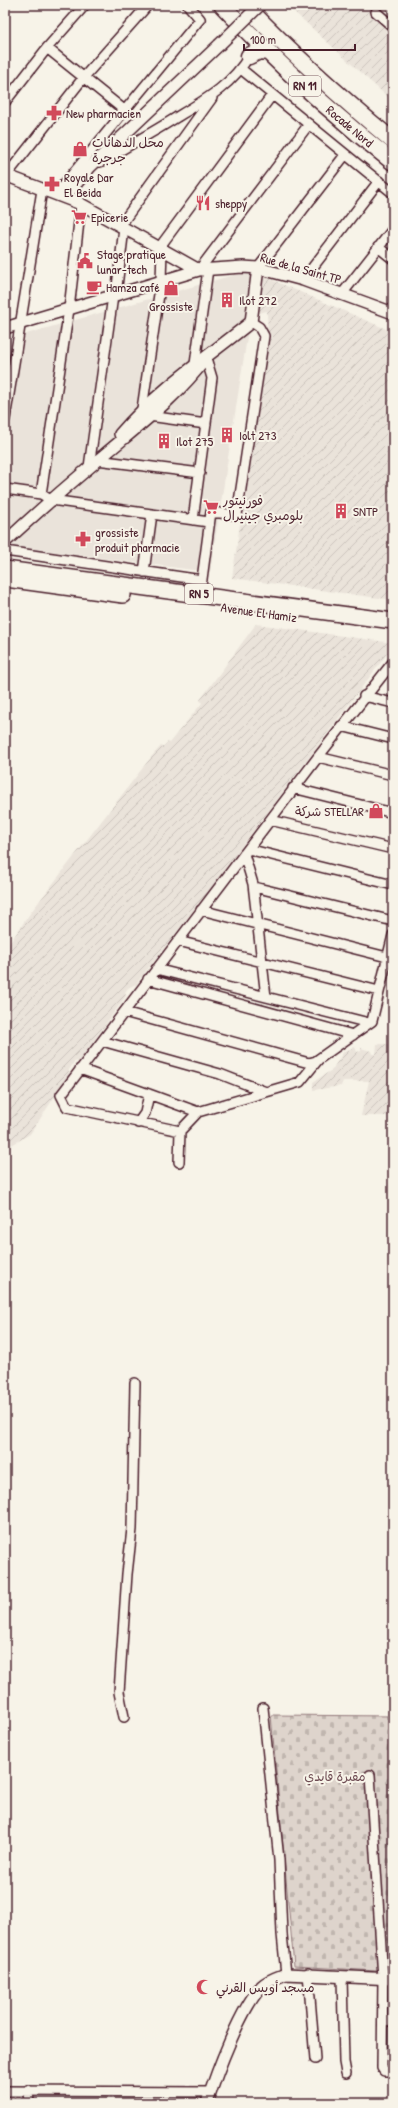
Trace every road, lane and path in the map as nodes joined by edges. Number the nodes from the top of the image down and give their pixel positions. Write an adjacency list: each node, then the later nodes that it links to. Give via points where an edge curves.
1 (85, 5): 10 (street)
2 (148, 5): 13 (street)
3 (188, 5): 17 (street, via 200,20)
4 (222, 5): 9 (highway, Rocade Nord / RN 11)
5 (245, 5): 19 (highway, Rocade Nord / RN 11, via 288,50)
6 (260, 5): 22 (street, bridge)
7 (376, 12): 8 (street)
8 (393, 27)
9 (252, 37): 11 (highway, Rocade Nord / RN 11); 12 (highway)
10 (48, 48): 13 (street); 16 (street)
11 (269, 52): 12 (highway, via 259,51); 21 (highway, Rocade Nord / RN 11, via 342,121)
12 (245, 62): 14 (street); 15 (street)
13 (84, 77): 17 (street); 23 (street)
14 (215, 94): 22 (street); 29 (street)
15 (272, 95): 18 (street); 32 (street)
16 (5, 102)
17 (124, 110): 27 (street)
18 (309, 124): 20 (street); 35 (street)
19 (393, 141)
20 (345, 155): 24 (street); 34 (street)
21 (393, 162)
22 (90, 167): 27 (street)
23 (5, 176): 25 (street)
24 (379, 181): 26 (street); 36 (street)
25 (42, 190): 27 (street); 43 (street)
26 (393, 193)
27 (60, 196): 28 (street)
28 (81, 204): 29 (street); 40 (street)
29 (122, 227): 32 (street); 39 (street)
30 (393, 229): 31 (street)
31 (378, 247): 33 (street); 38 (street)
32 (161, 249): 35 (street); 37 (street)
33 (393, 259)
34 (258, 268): 35 (street, Rue de la Saint TP); 36 (street, Rue de la Saint TP); 42 (street)
35 (203, 269): 37 (street, Rue de la Saint TP); 46 (street)
36 (303, 280): 38 (street, Rue de la Saint TP)
37 (161, 281): 39 (street, Rue de la Saint TP); 47 (street)
38 (342, 294): 41 (street, Rue de la Saint TP)
39 (114, 295): 40 (street, Rue de la Saint TP); 50 (street)
40 (69, 309): 43 (street, Rue de la Saint TP); 53 (street)
41 (393, 313)
42 (251, 322): 45 (street); 56 (street, via 259,327 264,336 237,515 211,512)
43 (21, 323): 44 (street, Rue de la Saint TP); 48 (street)
44 (5, 328)
45 (206, 358): 46 (street); 47 (street, via 194,374); 49 (street, via 212,378)
46 (195, 364): 47 (street)
47 (146, 413): 49 (street); 50 (street)
48 (5, 419)
49 (206, 424): 51 (street)
50 (93, 464): 51 (street); 53 (street)
51 (200, 473): 55 (street)
52 (5, 489): 53 (street)
53 (46, 497): 54 (street); 57 (street)
54 (152, 514): 55 (street); 60 (street)
55 (193, 520): 56 (street)
56 (209, 522): 62 (street)
57 (5, 542)
58 (5, 551): 60 (street)
59 (5, 569): 62 (highway, RN 5)
60 (144, 572): 62 (street)
61 (5, 579): 64 (highway, Avenue El Hamiz / RN 5)
62 (201, 587): 63 (highway, RN 5)
63 (393, 621)
64 (393, 631)
65 (393, 662): 66 (street)
66 (364, 696): 67 (street); 68 (street)
67 (393, 703)
68 (341, 726): 69 (street); 70 (street)
69 (393, 739)
70 (318, 757): 71 (street); 72 (street)
71 (393, 775)
72 (293, 788): 73 (street); 74 (street)
73 (393, 813)
74 (270, 820): 75 (street); 76 (street)
75 (393, 849)
76 (246, 851): 77 (street); 78 (street); 79 (street)
77 (393, 886)
78 (254, 887): 80 (street); 81 (street)
79 (201, 910): 81 (street); 83 (street)
80 (393, 921)
81 (258, 925): 84 (street); 85 (street)
82 (393, 935): 84 (street)
83 (178, 941): 85 (street); 86 (street)
84 (387, 957): 88 (street)
85 (262, 962): 88 (street); 89 (street)
86 (156, 969): 87 (street); 89 (street)
87 (148, 979): 90 (street); 92 (street)
88 (379, 991): 91 (street, via 372,1021)
89 (266, 997): 91 (street)
90 (124, 1012): 93 (street); 94 (street, via 292,1059 309,1063)
91 (369, 1023): 92 (street)
92 (353, 1035): 94 (street)
93 (102, 1041): 95 (street); 96 (street, via 220,1074)
94 (319, 1058): 96 (street, via 300,1082)
95 (80, 1069): 97 (street); 99 (street, via 61,1095 67,1107)
96 (266, 1092): 98 (street)
97 (149, 1094): 98 (street); 99 (street, via 145,1113)
98 (198, 1112): 100 (street)
99 (138, 1123): 100 (street)
100 (180, 1131): 101 (street)
101 (179, 1162)
102 (135, 1383): 104 (street, via 132,1529 119,1692)
103 (263, 1708): 106 (street, via 279,1860)
104 (124, 1718)
105 (370, 1775): 109 (street)
106 (286, 1974): 107 (street); 117 (street, via 262,1985 253,1998 220,2064)
107 (308, 1974): 108 (street); 112 (street)
108 (342, 1977): 109 (street); 114 (street)
109 (388, 1979): 110 (street)
110 (383, 2019): 111 (street); 113 (street, via 382,2068 384,2071)
111 (393, 2022)
112 (315, 2059)
113 (393, 2071)
114 (346, 2073)
115 (28, 2090): 116 (street); 117 (street); 118 (street)
116 (5, 2091)
117 (211, 2092): 119 (street)
118 (29, 2103)
119 (207, 2103)

